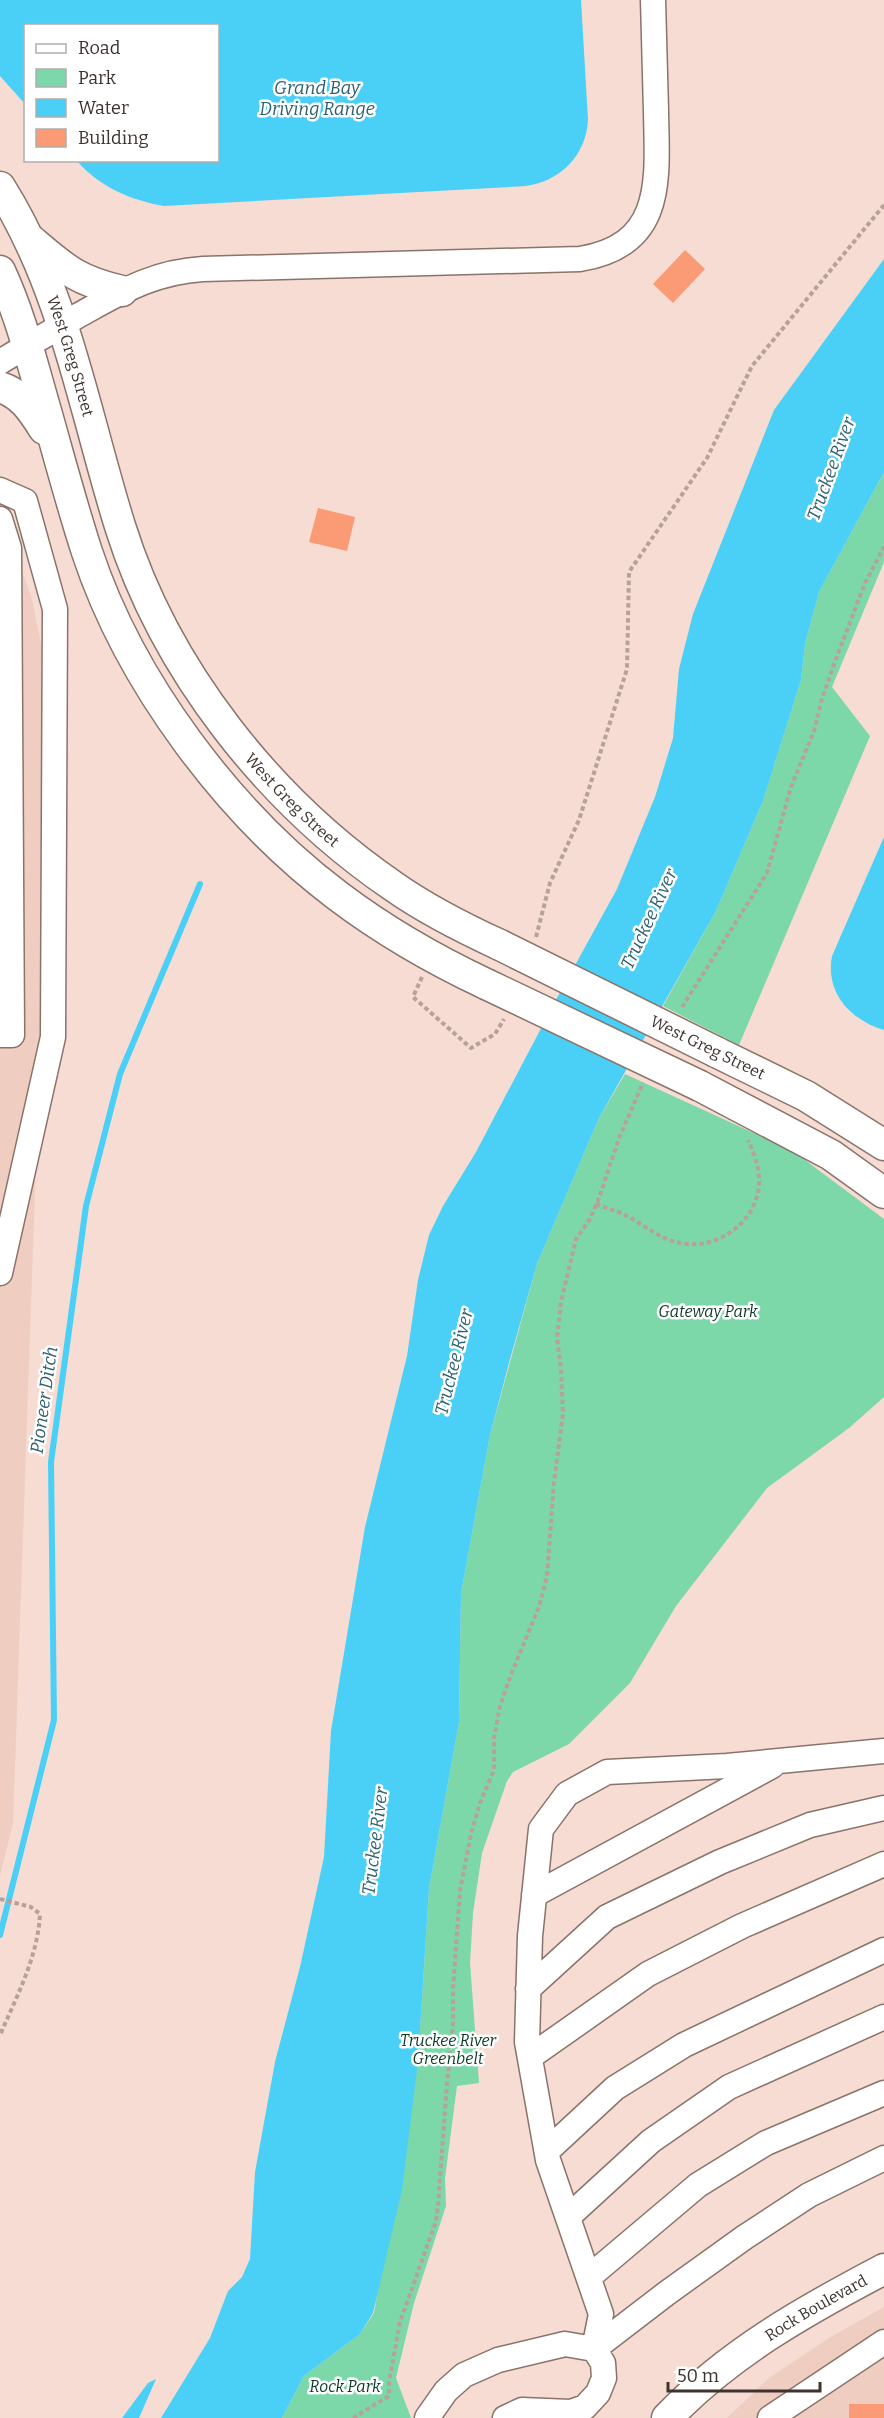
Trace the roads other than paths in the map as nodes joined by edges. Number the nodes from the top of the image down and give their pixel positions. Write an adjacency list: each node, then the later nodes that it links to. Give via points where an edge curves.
1 (653, 0): 5 (street, via 655,197 634,234 609,251 580,259 185,270 152,277)
2 (0, 187): 3 (main road, West Greg Street)
3 (26, 236): 5 (main road, via 77,277); 6 (main road, West Greg Street)
4 (0, 271): 7 (main road)
5 (122, 291): 6 (street)
6 (63, 324): 7 (street); 14 (main road, West Greg Street, bridge, via 120,528 137,574 203,694 258,766 328,836 424,907 806,1096)
7 (28, 344): 8 (street); 10 (main road)
8 (0, 362)
9 (0, 387): 10 (main road, via 25,401)
10 (56, 445): 16 (main road, bridge, via 88,555 141,669 199,755 255,820 299,863 339,896 429,954 700,1086 831,1155)
11 (0, 490): 15 (street, via 24,501 55,609 53,1037)
12 (0, 519): 13 (street, via 9,548 12,1035)
13 (0, 1035)
14 (884, 1145)
15 (9, 1191): 17 (street)
16 (884, 1193)
17 (0, 1274)
18 (884, 1751): 19 (street)
19 (780, 1762): 22 (street); 22 (street, via 607,1772 567,1794 541,1829)
20 (884, 1808): 24 (street, via 810,1825 720,1862 607,1917)
21 (884, 1864): 26 (street, via 742,1926 648,1974)
22 (534, 1895): 24 (street)
23 (884, 1950): 28 (street, via 684,2045 615,2088)
24 (528, 1989): 26 (street)
25 (884, 2017): 30 (street, via 729,2087 651,2140)
26 (530, 2057): 28 (street)
27 (884, 2092): 32 (street, via 766,2143 698,2184)
28 (547, 2151): 30 (street)
29 (884, 2158): 34 (street, via 800,2201)
30 (568, 2217): 32 (street)
31 (884, 2270): 37 (main road, Rock Boulevard, via 772,2332 723,2367)
32 (589, 2277): 34 (street, via 602,2314)
33 (884, 2342): 38 (street)
34 (594, 2349): 35 (street, via 565,2344 498,2360 464,2375 446,2391); 36 (street, via 603,2362 604,2378 598,2393 585,2407 571,2412 522,2410)
35 (427, 2418)
36 (505, 2418)
37 (668, 2418)
38 (770, 2418)

